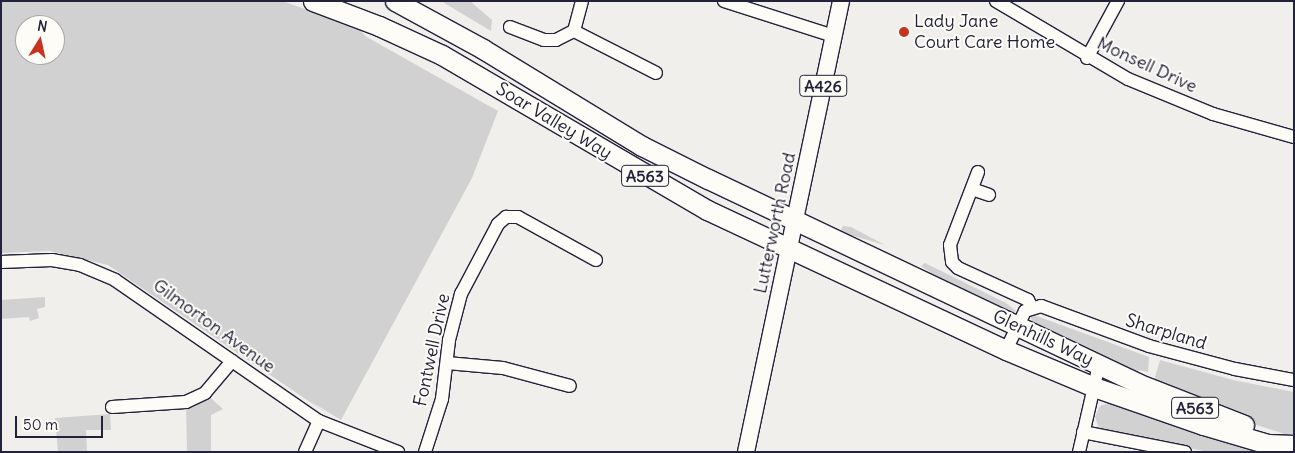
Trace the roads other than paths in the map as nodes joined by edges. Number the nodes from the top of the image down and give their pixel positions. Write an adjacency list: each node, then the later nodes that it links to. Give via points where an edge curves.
1 (314, 1): 18 (highway, Soar Valley Way / A563, via 442,55 674,192)
2 (394, 1): 17 (highway, Soar Valley Way / A563, via 484,49 642,146)
3 (582, 1): 9 (street)
4 (724, 1): 10 (street)
5 (841, 1): 10 (main road, Lutterworth Road / A426)
6 (996, 1): 11 (street, Monsell Drive)
7 (1118, 1): 11 (street)
8 (510, 27): 9 (street, via 544,40 556,40)
9 (574, 31): 12 (street)
10 (834, 36): 17 (main road, Lutterworth Road / A426)
11 (1087, 58): 13 (street, Monsell Drive, via 1128,79 1213,114)
12 (656, 73)
13 (1294, 137)
14 (978, 172): 15 (street, Sharpland)
15 (972, 189): 16 (street); 21 (street, Sharpland, via 950,245 952,262 958,268 1028,300)
16 (989, 195)
17 (796, 221): 18 (main road, Lutterworth Road / A426); 22 (highway, Glenhills Way / A563)
18 (790, 250): 23 (highway, Glenhills Way / A563); 37 (main road, Lutterworth Road / A426)
19 (596, 260): 25 (street, Fontwell Drive, via 518,217 506,217 494,230 461,294)
20 (1, 262): 24 (street, Gilmorton Avenue, via 52,260 92,269 137,292)
21 (1032, 306): 22 (street, via 1025,311); 27 (street, Sharpland, via 1041,306 1112,334 1197,360)
22 (1017, 326): 23 (street); 26 (highway, Glenhills Way / A563)
23 (1006, 350): 29 (highway, Glenhills Way / A563)
24 (232, 361): 30 (street, via 205,393 186,402); 31 (street, Gilmorton Avenue)
25 (447, 362): 28 (street, via 503,368); 36 (street, Fontwell Drive, via 442,399)
26 (1099, 365): 29 (street); 33 (highway, Glenhills Way / A563, via 1188,405)
27 (1294, 380)
28 (570, 386)
29 (1094, 387): 32 (street); 33 (highway, Glenhills Way / A563, via 1235,435 1268,444)
30 (112, 408)
31 (319, 421): 34 (street, Gilmorton Avenue); 35 (street)
32 (1083, 432): 38 (street); 39 (street)
33 (1294, 445)
34 (394, 451)
35 (305, 452)
36 (424, 452)
37 (746, 452)
38 (1079, 452)
39 (1185, 452)

